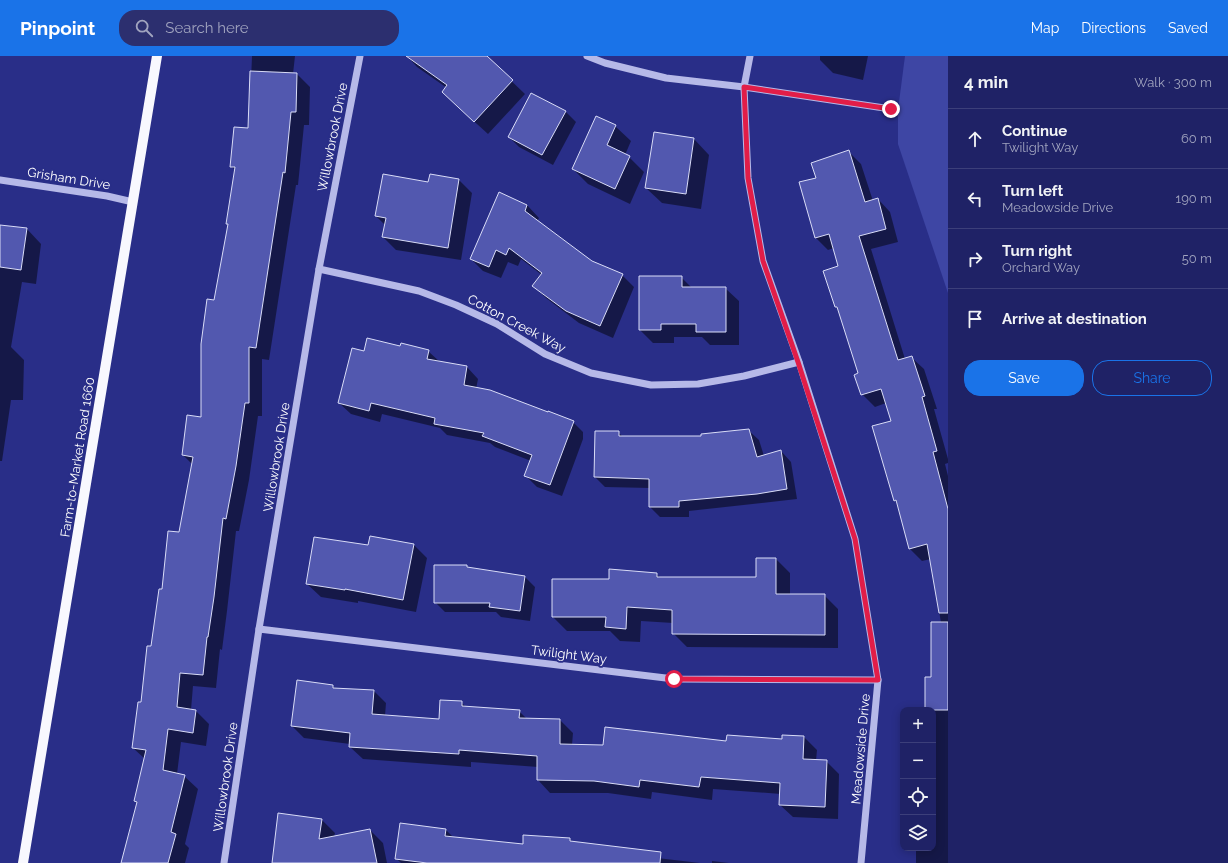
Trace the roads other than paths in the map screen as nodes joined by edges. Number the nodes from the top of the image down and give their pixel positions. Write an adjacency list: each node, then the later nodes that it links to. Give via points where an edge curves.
1 (157, 56): 8 (main road, Farm-to-Market Road 1660)
2 (360, 56): 9 (street, Willowbrook Drive)
3 (587, 56): 5 (street, via 666,78)
4 (750, 56): 5 (street, Meadowside Drive)
5 (744, 87): 6 (street); 10 (street, Meadowside Drive, via 748,178 763,261)
6 (891, 109)
7 (0, 180): 8 (street, Grisham Drive)
8 (133, 202): 13 (main road, Farm-to-Market Road 1660)
9 (319, 269): 10 (street, Cotton Creek Way, via 419,290 497,324 545,354 591,372 651,385 698,384 744,376); 11 (street, Willowbrook Drive)
10 (798, 362): 12 (street, Meadowside Drive, via 855,539)
11 (259, 628): 12 (street, Twilight Way, via 674,679); 14 (street, Willowbrook Drive)
12 (878, 680): 15 (street, Meadowside Drive)
13 (23, 863)
14 (224, 863)
15 (861, 863)

